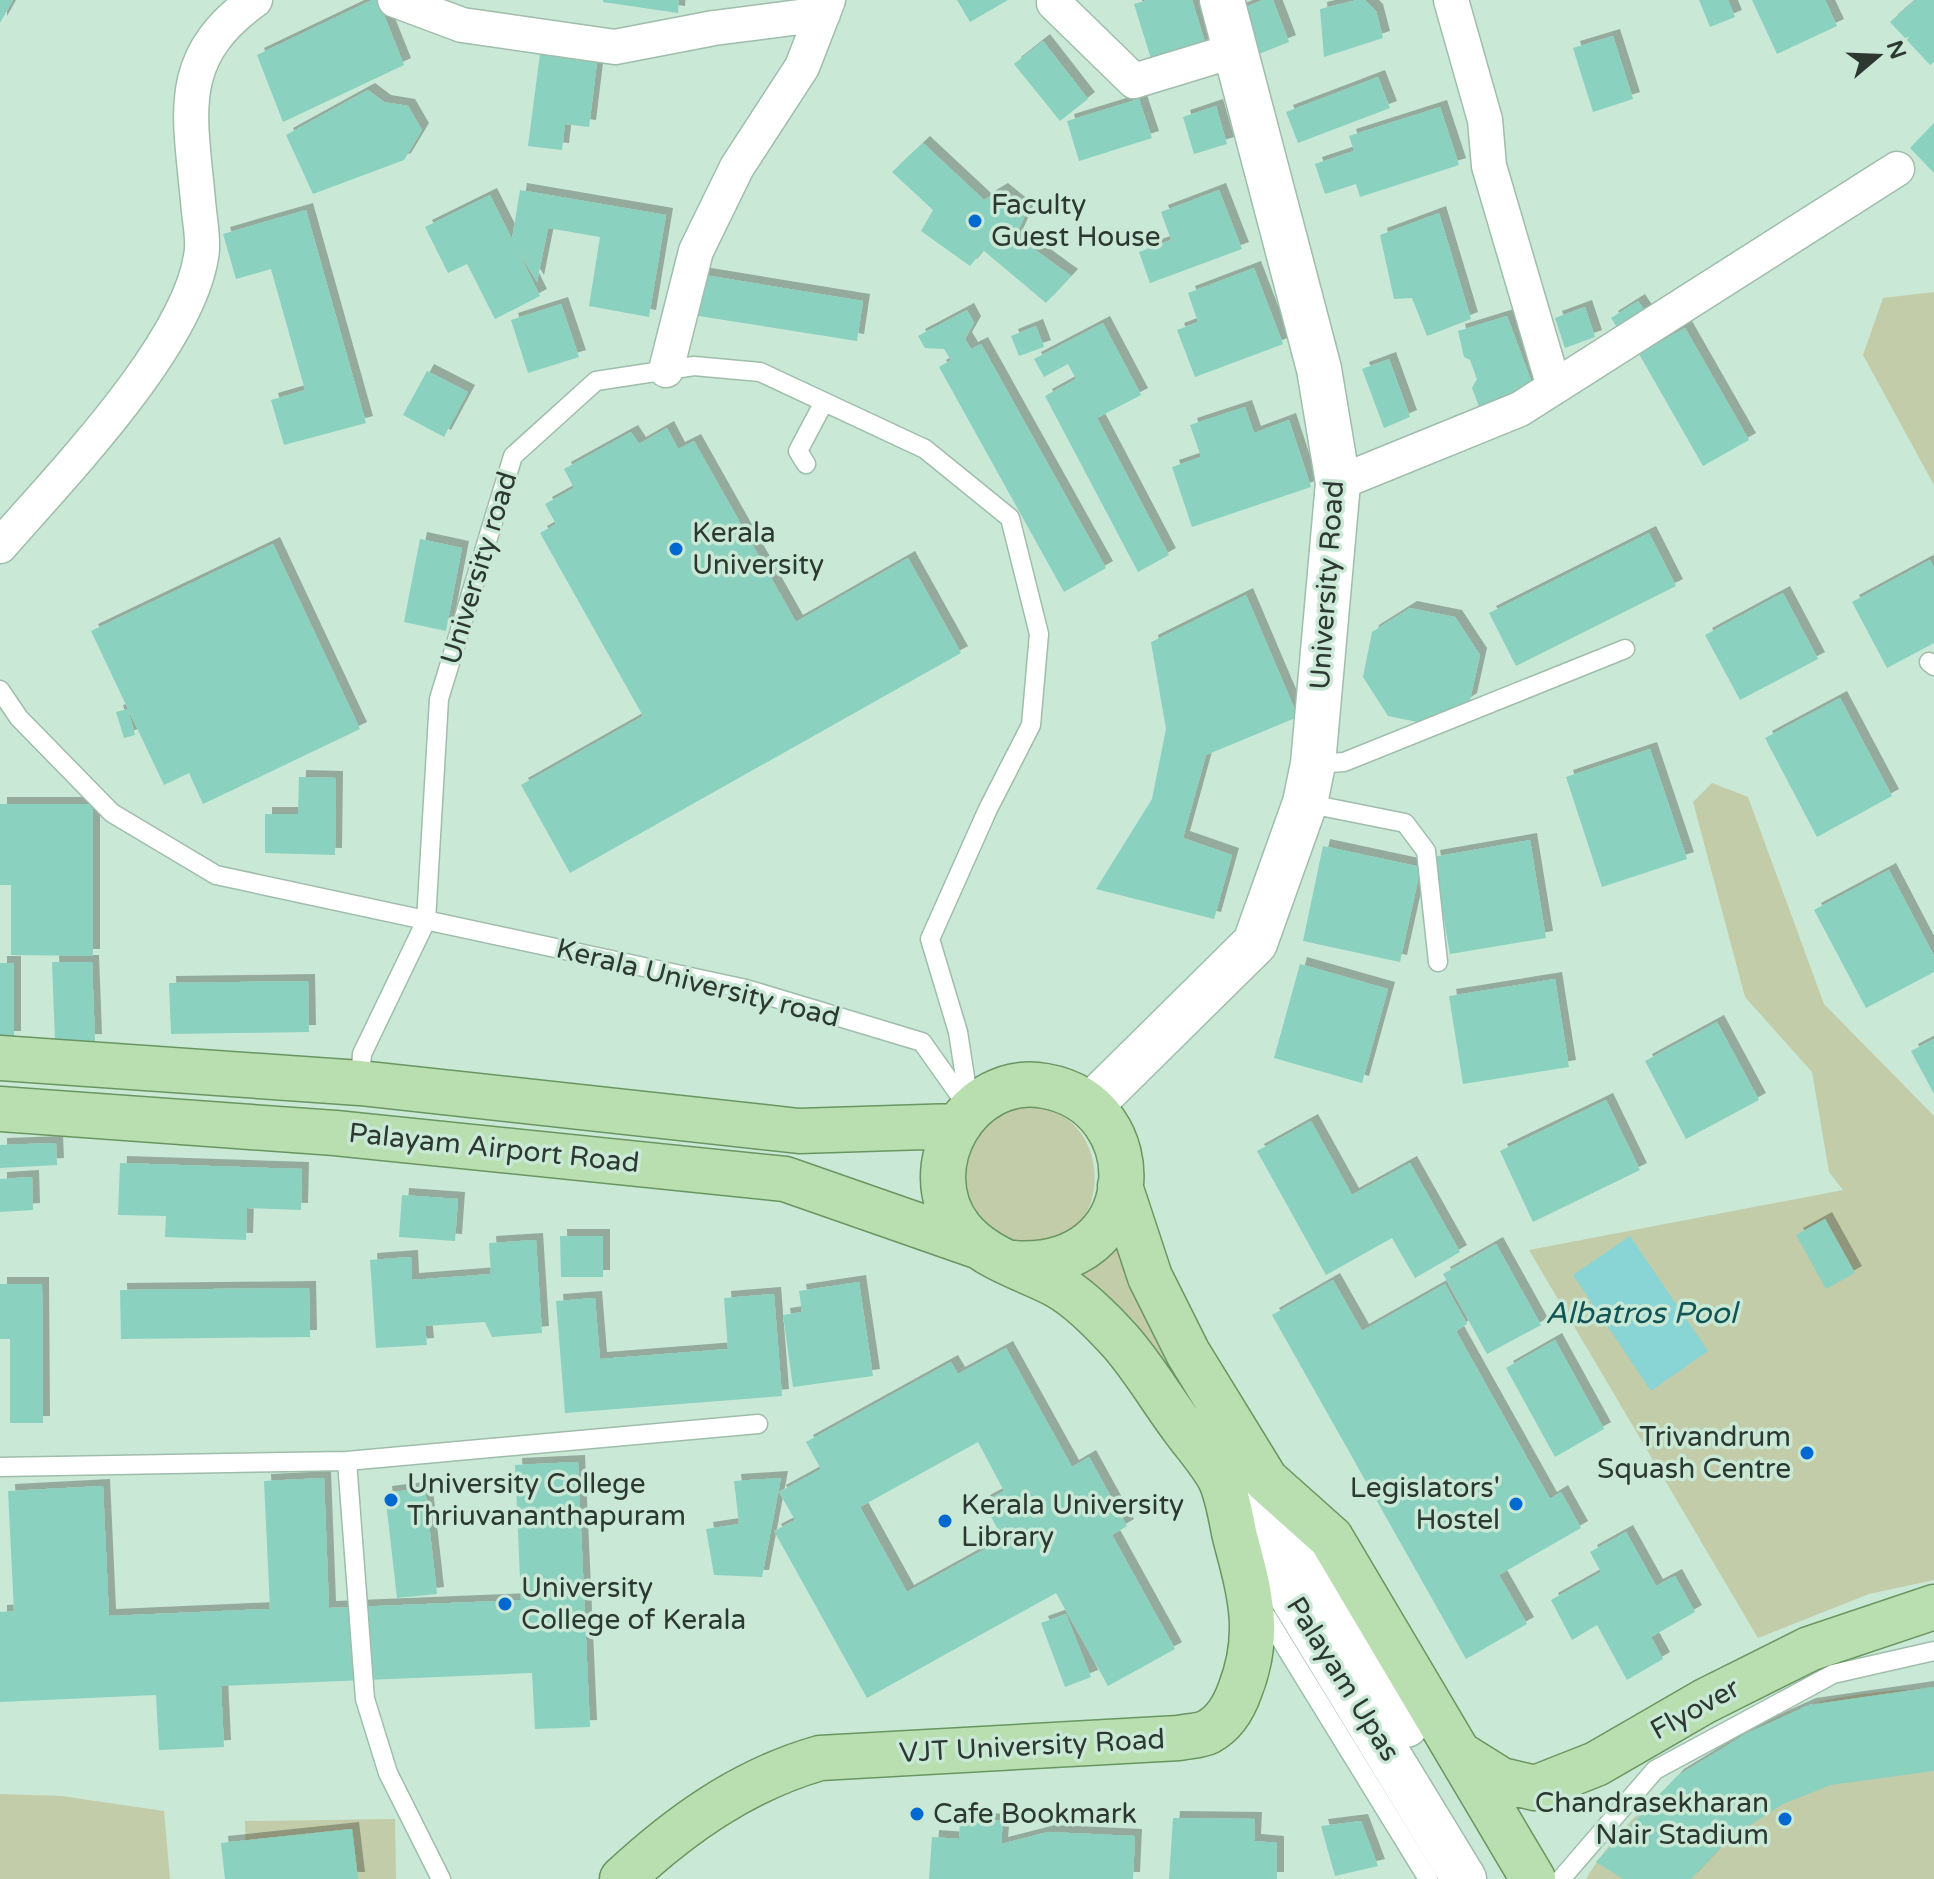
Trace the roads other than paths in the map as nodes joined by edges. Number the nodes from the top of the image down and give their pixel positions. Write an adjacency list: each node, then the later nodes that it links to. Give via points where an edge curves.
1 (255, 0): 14 (street, via 230,18 199,58 193,138 202,249 189,300 165,343 98,432)
2 (1222, 0): 7 (street, University Road)
3 (1451, 0): 10 (street, via 1485,120 1489,166)
4 (409, 3): 6 (street, via 462,25 615,47)
5 (1054, 3): 7 (street, via 1134,81)
6 (826, 7): 9 (street, via 802,67 737,167 696,251)
7 (1236, 50): 13 (street, University Road, via 1319,369)
8 (1897, 169): 10 (street)
9 (666, 370): 11 (lane, University road, via 694,366 760,372); 18 (lane, University road, via 596,381 513,456 439,699)
10 (1554, 387): 13 (street, via 1520,409)
11 (820, 400): 12 (lane, via 798,451); 24 (lane, via 925,449 1010,518 1039,634 1031,725 930,939 958,1032)
12 (806, 464)
13 (1338, 483): 17 (street, University Road)
14 (0, 546)
15 (1625, 649): 17 (lane, via 1344,762)
16 (0, 690): 18 (lane, Kerala University road, via 19,718 112,813 216,875)
17 (1309, 783): 19 (lane, via 1405,823 1426,851); 22 (street, University Road, via 1255,943)
18 (426, 921): 21 (lane, via 362,1054); 24 (lane, Kerala University road, via 746,989 922,1042)
19 (1438, 962)
20 (0, 1058): 21 (main road, Palayam Airport Road)
21 (360, 1083): 24 (main road, Palayam Airport Road, via 799,1131)
22 (1090, 1106): 24 (main road, via 1067,1091 1015,1086 990,1095); 25 (main road, via 1110,1129 1120,1158)
23 (0, 1109): 26 (main road, Palayam Airport Road, via 335,1133 785,1179)
24 (963, 1117): 26 (main road, via 945,1150 945,1190 959,1227)
25 (1120, 1186): 26 (main road, via 1112,1218 1095,1242 1070,1257 1042,1265); 31 (main road, via 1156,1290)
26 (995, 1255): 30 (main road, via 1061,1288 1122,1343)
27 (758, 1424): 28 (lane)
28 (347, 1461): 29 (lane); 36 (lane, via 365,1699 388,1773)
29 (0, 1467)
30 (1220, 1480): 32 (main road, VJT University Road); 39 (street, Palayam Upas)
31 (1266, 1480): 35 (main road, via 1331,1538); 40 (street, Palayam Upas)
32 (1249, 1589): 37 (main road, VJT University Road, via 1251,1662 1226,1718 1208,1732 1179,1738 820,1758 774,1771 734,1793 663,1841); 38 (lane)
33 (1934, 1607): 35 (main road, Flyover, via 1809,1649 1596,1764 1535,1788 1501,1780)
34 (1934, 1651): 42 (lane, via 1833,1674 1655,1770)
35 (1461, 1755): 41 (main road)
36 (441, 1879)
37 (622, 1879)
38 (1428, 1879)
39 (1464, 1879)
40 (1495, 1879)
41 (1533, 1879)
42 (1561, 1879)

